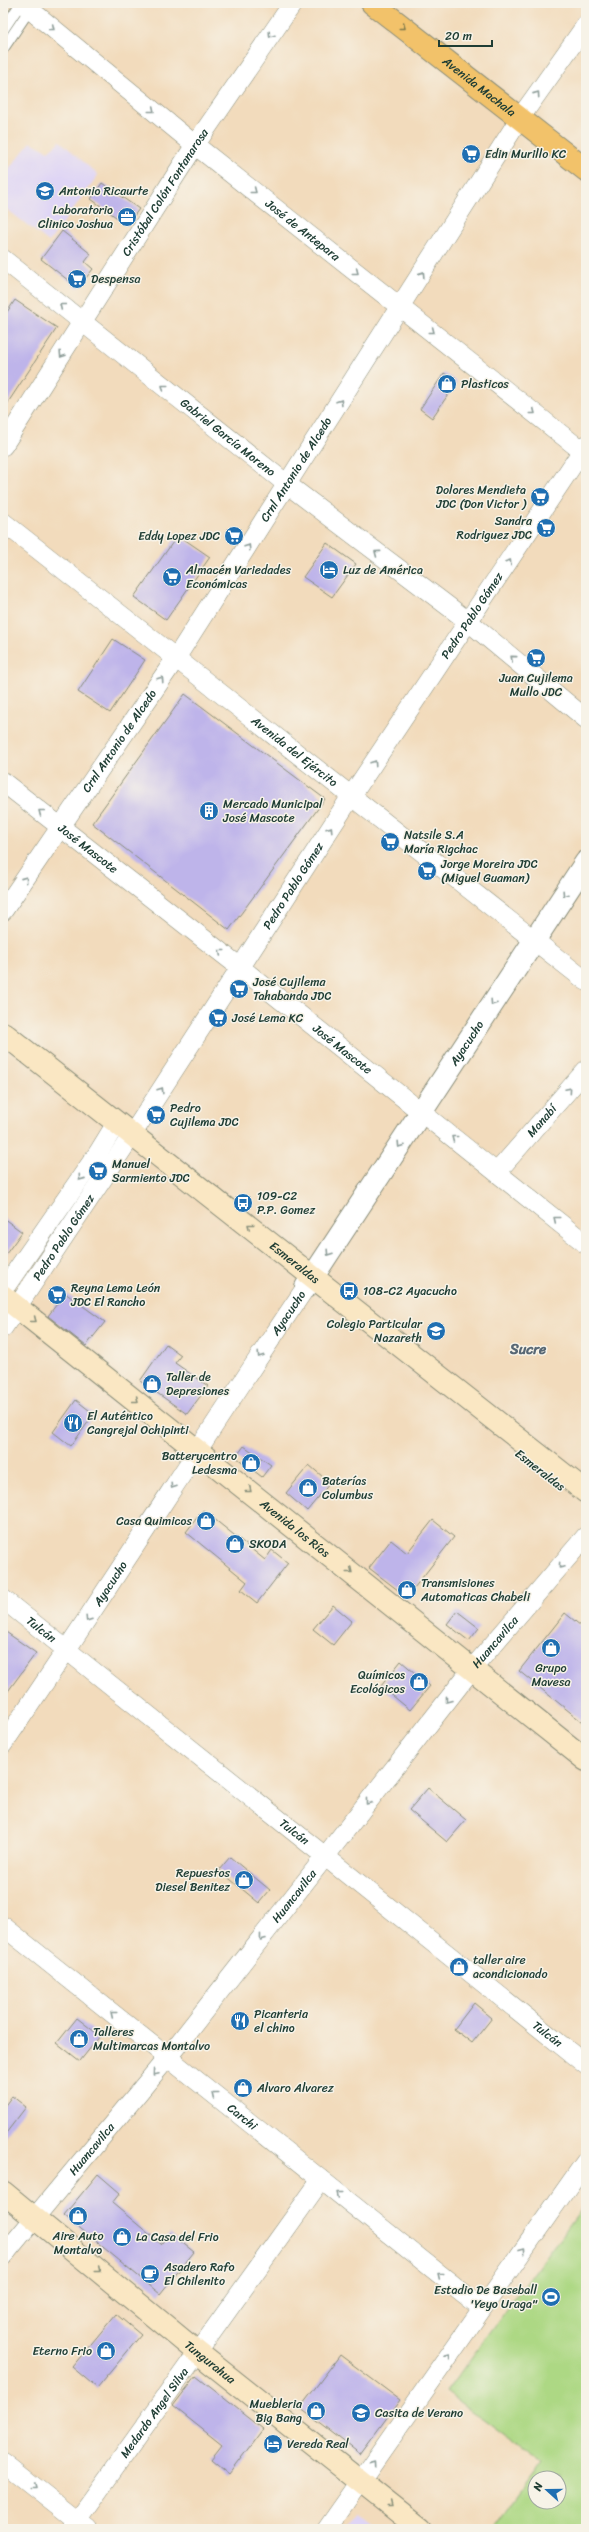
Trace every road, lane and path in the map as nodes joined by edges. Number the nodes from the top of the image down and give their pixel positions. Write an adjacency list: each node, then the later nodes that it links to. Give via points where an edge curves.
1 (293, 3): 8 (street, Cristóbal Colón Fontanarosa, one-way to 8)
2 (372, 3): 7 (main road, Avenida Machala, one-way to 7)
3 (26, 5): 5 (lane); 6 (lane); 8 (street, José de Antepara, one-way to 8)
4 (586, 25): 7 (street, Crnl Antonio de Alcedo, one-way to 4)
5 (3, 30)
6 (3, 49)
7 (520, 118): 9 (main road, Avenida Machala); 11 (street, Crnl Antonio de Alcedo, one-way to 7)
8 (195, 146): 11 (street, José de Antepara, one-way to 11); 12 (street, Cristóbal Colón Fontanarosa)
9 (586, 170)
10 (3, 258): 12 (street, Gabriel García Moreno, one-way to 10)
11 (401, 307): 14 (street, José de Antepara, one-way to 14); 15 (street, Crnl Antonio de Alcedo, one-way to 11)
12 (83, 323): 13 (street, Cristóbal Colón Fontanarosa, one-way to 13); 15 (street, Gabriel García Moreno, one-way to 12)
13 (3, 446)
14 (585, 450): 17 (street, Pedro Pablo Gómez, one-way to 14)
15 (288, 485): 17 (street, Gabriel García Moreno, one-way to 15); 18 (street, Crnl Antonio de Alcedo, one-way to 15)
16 (3, 522): 18 (street, Avenida del Ejército)
17 (469, 622): 19 (street, Gabriel García Moreno, one-way to 17); 21 (street, Pedro Pablo Gómez, one-way to 17)
18 (176, 658): 21 (street, Avenida del Ejército); 22 (street, Crnl Antonio de Alcedo, one-way to 18)
19 (586, 719)
20 (3, 782): 22 (street, José Mascote, one-way to 20)
21 (352, 795): 25 (street, Avenida del Ejército); 26 (street, Pedro Pablo Gómez, one-way to 21)
22 (61, 828): 24 (street, Crnl Antonio de Alcedo, one-way to 22); 26 (street, José Mascote, one-way to 22)
23 (586, 862): 25 (street, Ayacucho, one-way to 25)
24 (3, 911)
25 (534, 941): 27 (street, Avenida del Ejército); 31 (street, Ayacucho, one-way to 31)
26 (241, 968): 31 (street, José Mascote); 32 (street, Pedro Pablo Gómez, one-way to 26)
27 (586, 981)
28 (3, 1033): 32 (main road, Esmeraldas)
29 (3, 1049): 32 (main road, Esmeraldas)
30 (586, 1070): 33 (street, Manabí, one-way to 30)
31 (422, 1112): 33 (street, José Mascote, one-way to 31); 35 (street, Ayacucho, one-way to 35)
32 (121, 1134): 35 (main road, Esmeraldas, one-way to 32); 36 (street, Pedro Pablo Gómez)
33 (498, 1172): 34 (street, José Mascote, one-way to 33)
34 (586, 1244)
35 (309, 1282): 37 (street, Ayacucho, one-way to 37); 38 (main road, Esmeraldas); 39 (main road, Esmeraldas)
36 (6, 1309): 37 (main road, Avenida los Ríos, one-way to 37)
37 (193, 1455): 42 (street, Ayacucho, one-way to 42); 43 (main road, Avenida los Ríos, one-way to 43)
38 (586, 1492)
39 (586, 1506)
40 (586, 1536): 43 (street, Huancavilca, one-way to 43)
41 (3, 1599): 42 (street, Tulcán)
42 (68, 1650): 44 (street, Ayacucho); 47 (street, Tulcán)
43 (467, 1675): 45 (main road, Avenida los Ríos); 46 (main road, Avenida los Ríos); 47 (street, Huancavilca, one-way to 47)
44 (3, 1744)
45 (586, 1760)
46 (586, 1775)
47 (326, 1855): 49 (street, Huancavilca, one-way to 49); 50 (street, Tulcán)
48 (3, 1926): 49 (street, Carchi, one-way to 48)
49 (168, 2057): 52 (street, Carchi, one-way to 49); 54 (street, Huancavilca, one-way to 54)
50 (586, 2065)
51 (586, 2161): 56 (street, one-way to 51)
52 (321, 2180): 56 (street, Carchi, one-way to 52); 57 (street, Medardo Angel Silva)
53 (3, 2192): 54 (main road, Tungurahua)
54 (33, 2217): 55 (street, Huancavilca); 57 (main road, Tungurahua, one-way to 57)
55 (3, 2256)
56 (482, 2308): 59 (street, one-way to 56)
57 (197, 2352): 59 (main road, Tungurahua); 60 (street, Medardo Angel Silva)
58 (3, 2462): 60 (street, one-way to 60)
59 (360, 2481): 61 (street); 62 (main road, Tungurahua, one-way to 62)
60 (79, 2526)
61 (327, 2529)
62 (420, 2529)

